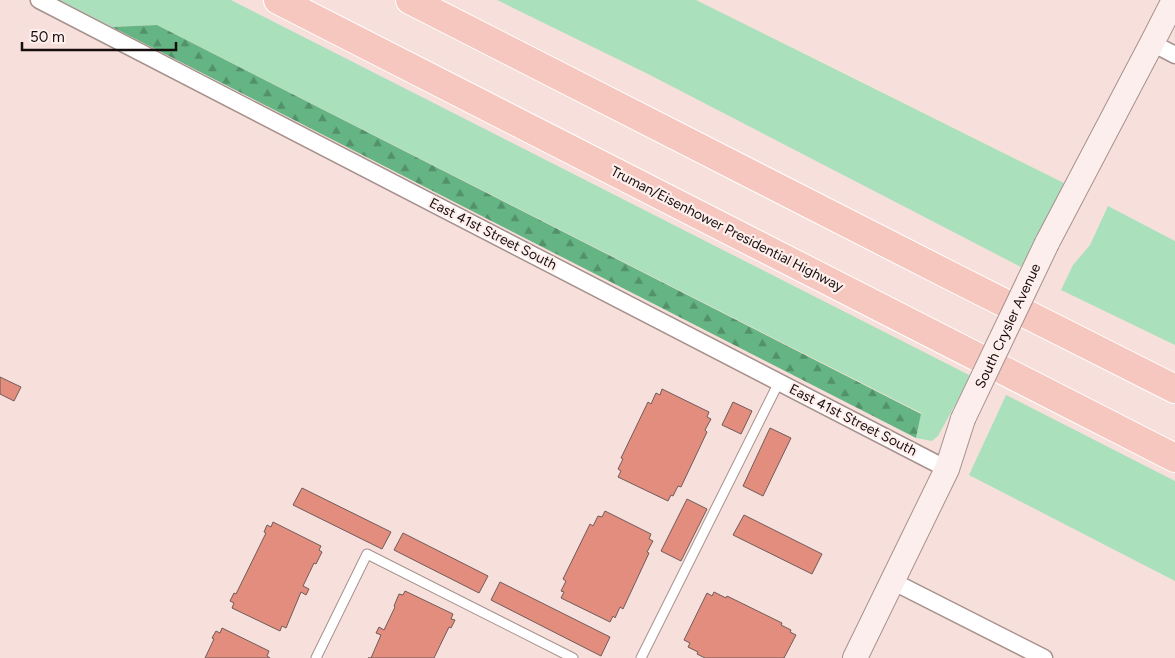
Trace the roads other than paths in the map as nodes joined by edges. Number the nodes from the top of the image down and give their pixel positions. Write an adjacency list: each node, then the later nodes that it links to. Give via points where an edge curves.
1 (39, 0): 8 (street, East 41st Street South)
2 (278, 0): 11 (highway, Truman/Eisenhower Presidential Highway)
3 (410, 0): 7 (highway)
4 (1174, 0): 5 (main road, South Crysler Avenue)
5 (1152, 44): 6 (street); 12 (main road, South Crysler Avenue, bridge, via 1047,243 963,419)
6 (1175, 55)
7 (1107, 354): 9 (highway); 10 (highway)
8 (779, 382): 12 (street, East 41st Street South); 16 (lane)
9 (1175, 383)
10 (1175, 389)
11 (1175, 458)
12 (946, 469): 13 (main road, South Crysler Avenue)
13 (892, 581): 17 (main road, South Crysler Avenue); 18 (street)
14 (316, 658): 15 (lane, via 367,554)
15 (573, 658)
16 (641, 658)
17 (855, 658)
18 (1044, 658)

